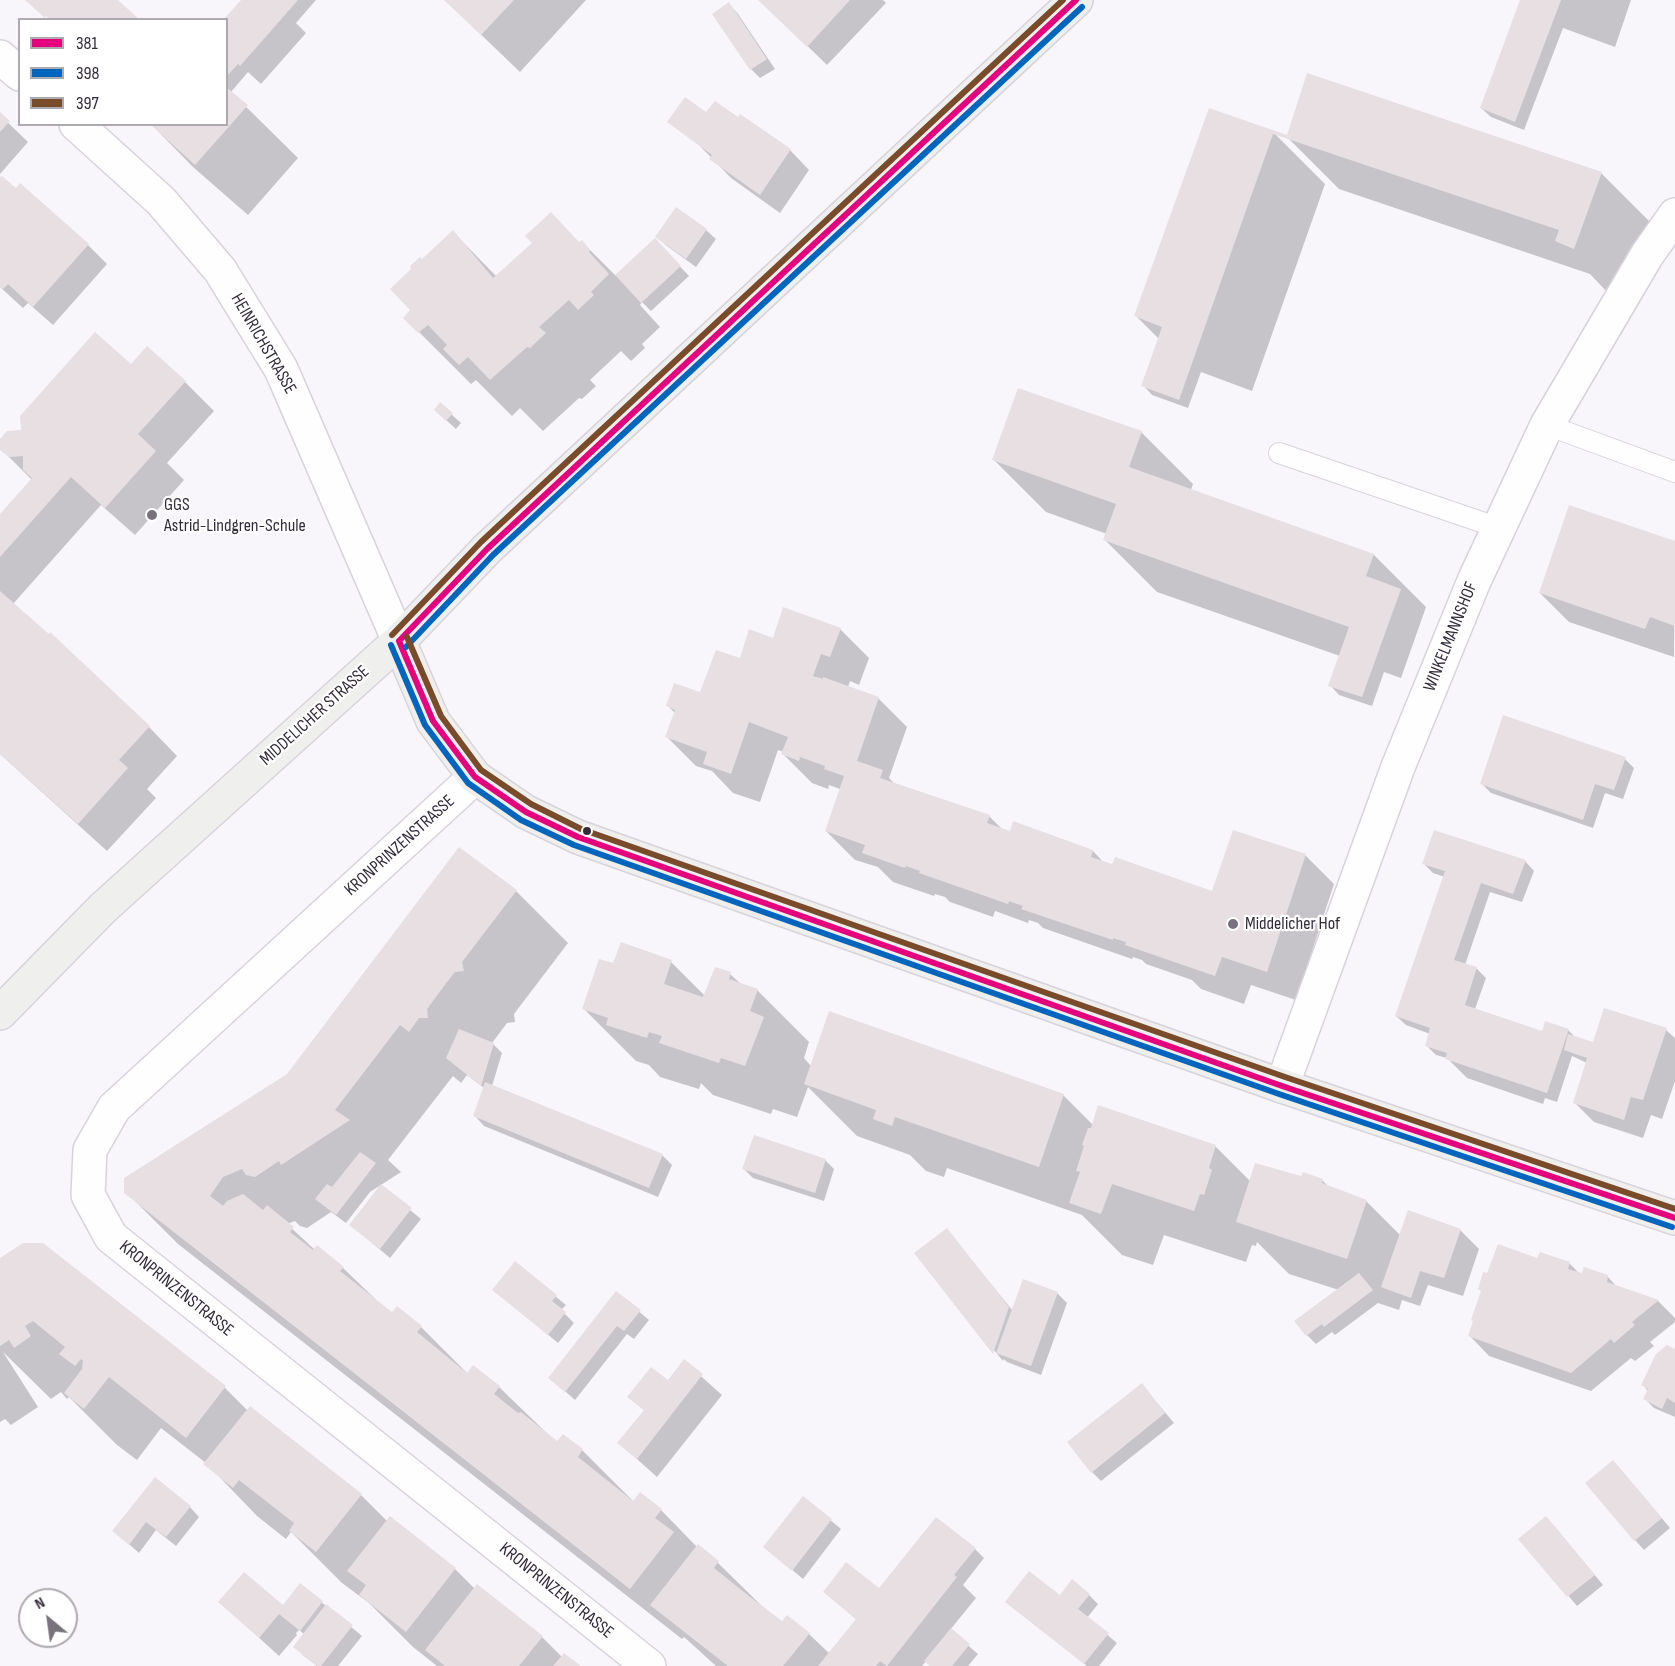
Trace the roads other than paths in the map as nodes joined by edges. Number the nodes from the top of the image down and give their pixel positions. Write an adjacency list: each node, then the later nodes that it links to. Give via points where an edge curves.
1 (1076, 0): 10 (street, MIDDELICHER STRASSE, via 487,549)
2 (0, 57): 3 (street)
3 (18, 72)
4 (78, 126): 10 (street, HEINRICHSTRASSE, via 161,201 220,270 281,369)
5 (1675, 215): 6 (street, WINKELMANNSHOF, via 1647,255)
6 (1547, 425): 8 (lane); 9 (street, WINKELMANNSHOF)
7 (1279, 453): 9 (lane)
8 (1675, 472)
9 (1499, 528): 13 (street, WINKELMANNSHOF, via 1398,767)
10 (399, 641): 11 (street, via 433,721); 12 (street, MIDDELICHER STRASSE, via 103,908)
11 (475, 777): 13 (street, via 526,812 578,837); 15 (street, KRONPRINZENSTRASSE, via 114,1108 90,1149 88,1195 111,1237)
12 (0, 1013)
13 (1282, 1086): 14 (street)
14 (1675, 1218)
15 (650, 1666)

